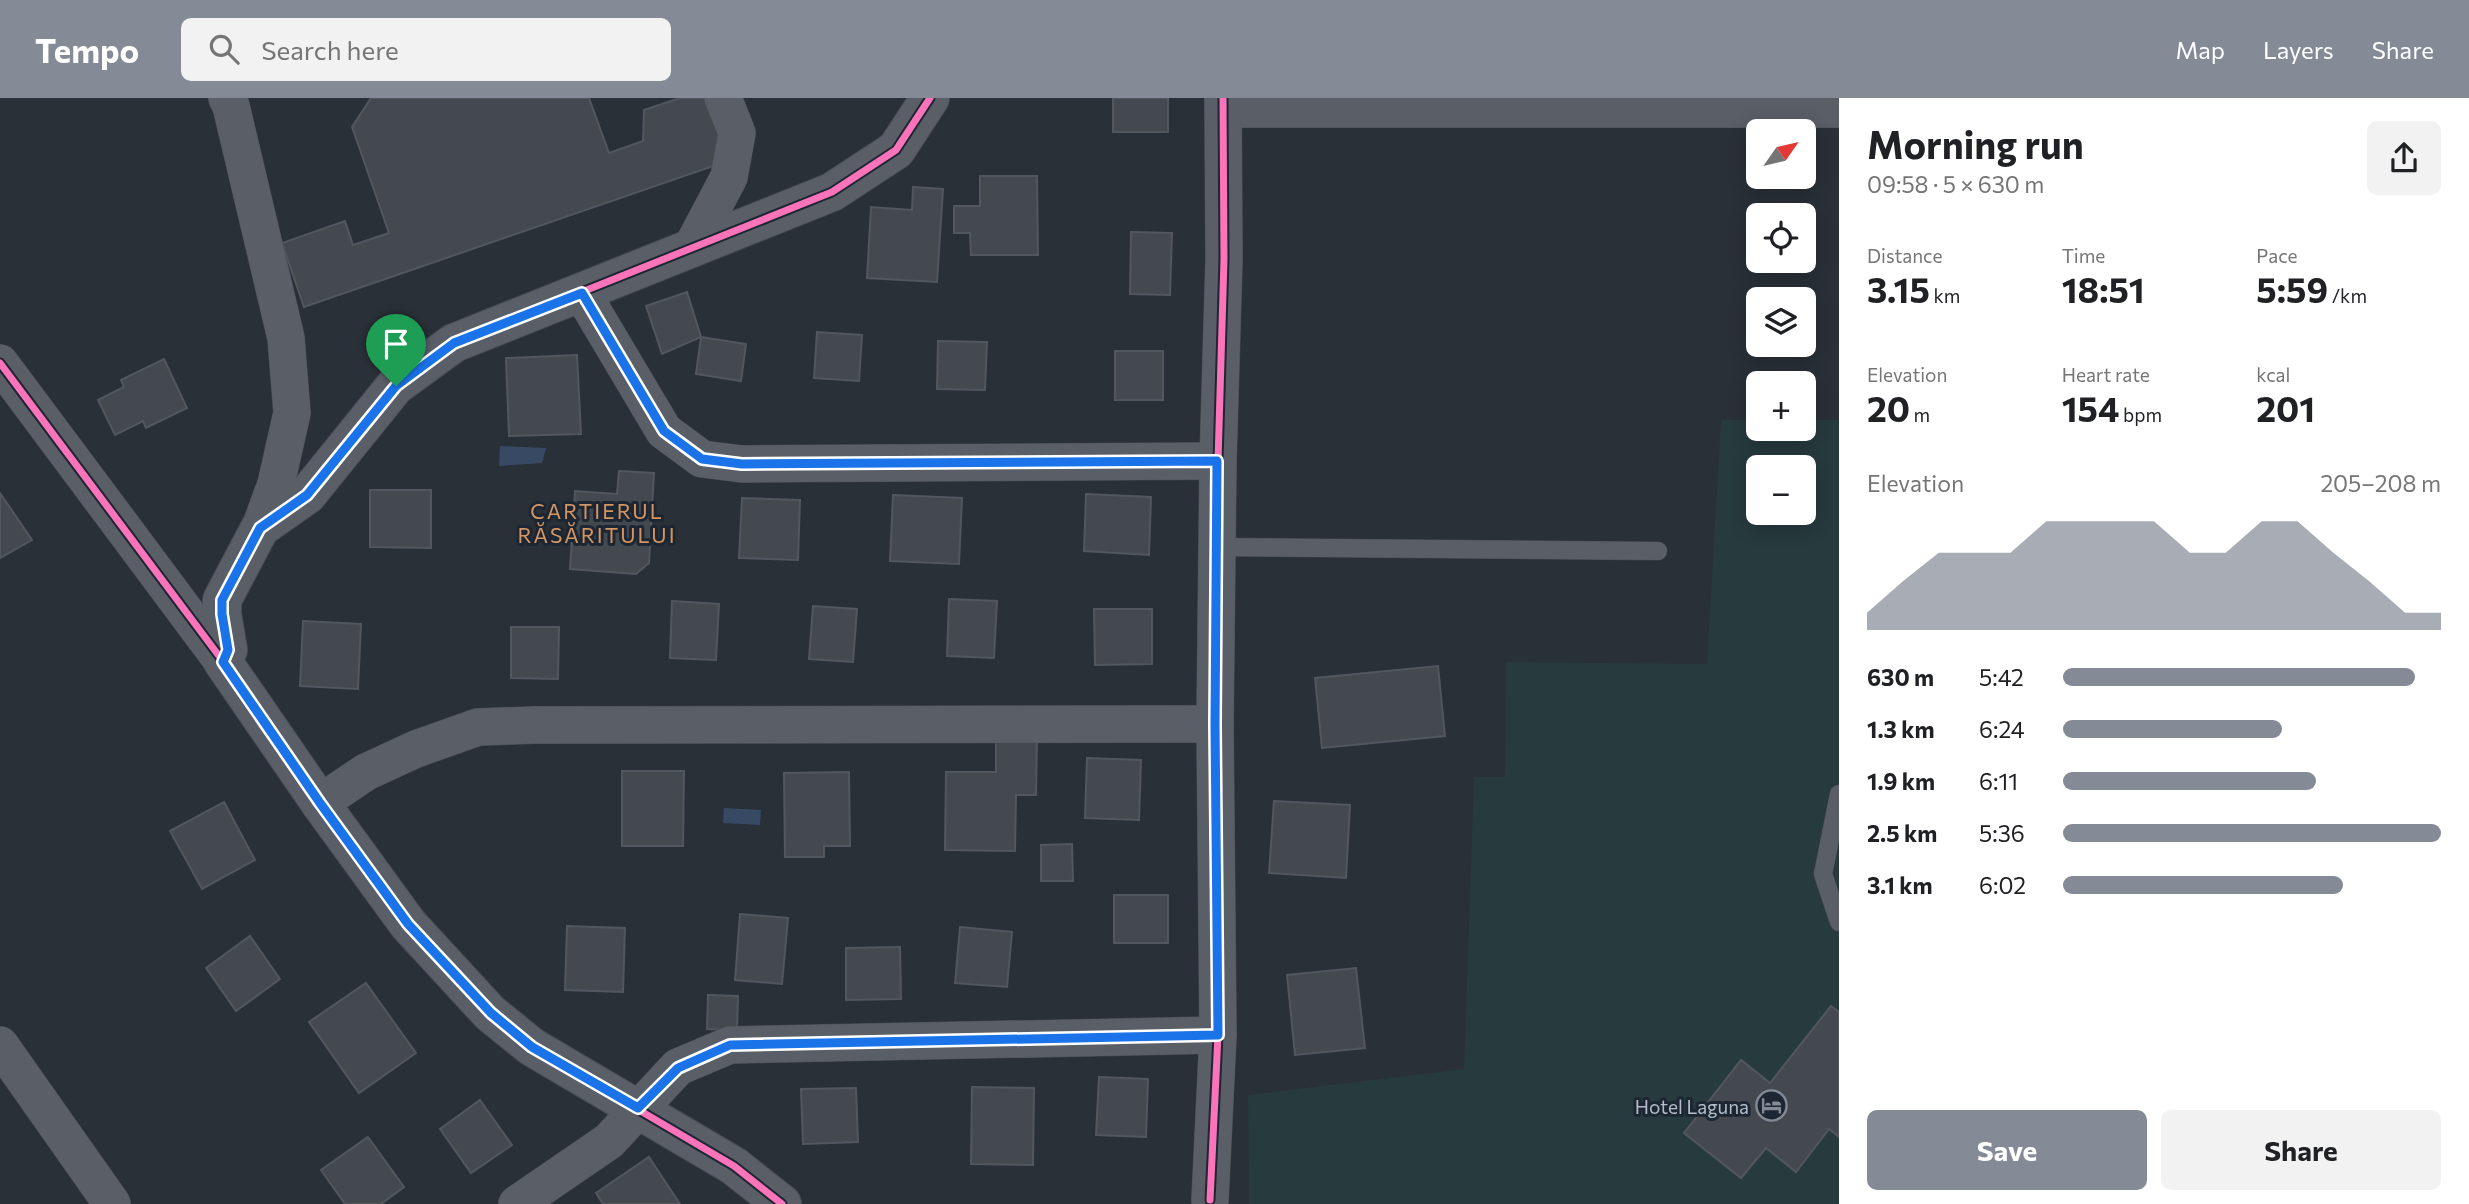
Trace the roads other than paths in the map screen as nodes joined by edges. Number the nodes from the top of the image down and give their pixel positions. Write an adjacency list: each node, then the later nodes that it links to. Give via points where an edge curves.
1 (227, 98): 10 (street, via 286,338 292,413 276,484)
2 (723, 98): 6 (street, via 737,134 729,177)
3 (930, 98): 6 (street, via 896,150 832,192)
4 (1223, 103): 5 (street); 9 (street, via 1224,259)
5 (1839, 109)
6 (691, 249): 7 (street)
7 (582, 293): 9 (street, via 664,431 702,459 742,464); 10 (street, via 454,343 396,386 307,495)
8 (0, 363): 13 (street)
9 (1217, 461): 11 (street)
10 (260, 528): 13 (street, via 222,600 228,650)
11 (1217, 547): 12 (lane); 14 (street)
12 (1658, 551)
13 (223, 662): 16 (street)
14 (1215, 724): 16 (street, via 478,727 366,772); 18 (street)
15 (1839, 794): 17 (lane, via 1823,874)
16 (320, 803): 20 (street, via 408,924 491,1013 532,1047)
17 (1839, 922)
18 (1218, 1035): 20 (street, via 730,1045 678,1068); 21 (street)
19 (0, 1045): 22 (street)
20 (638, 1108): 23 (street, via 609,1141); 24 (street, via 734,1166)
21 (1210, 1200)
22 (112, 1204)
23 (517, 1204)
24 (782, 1204)

